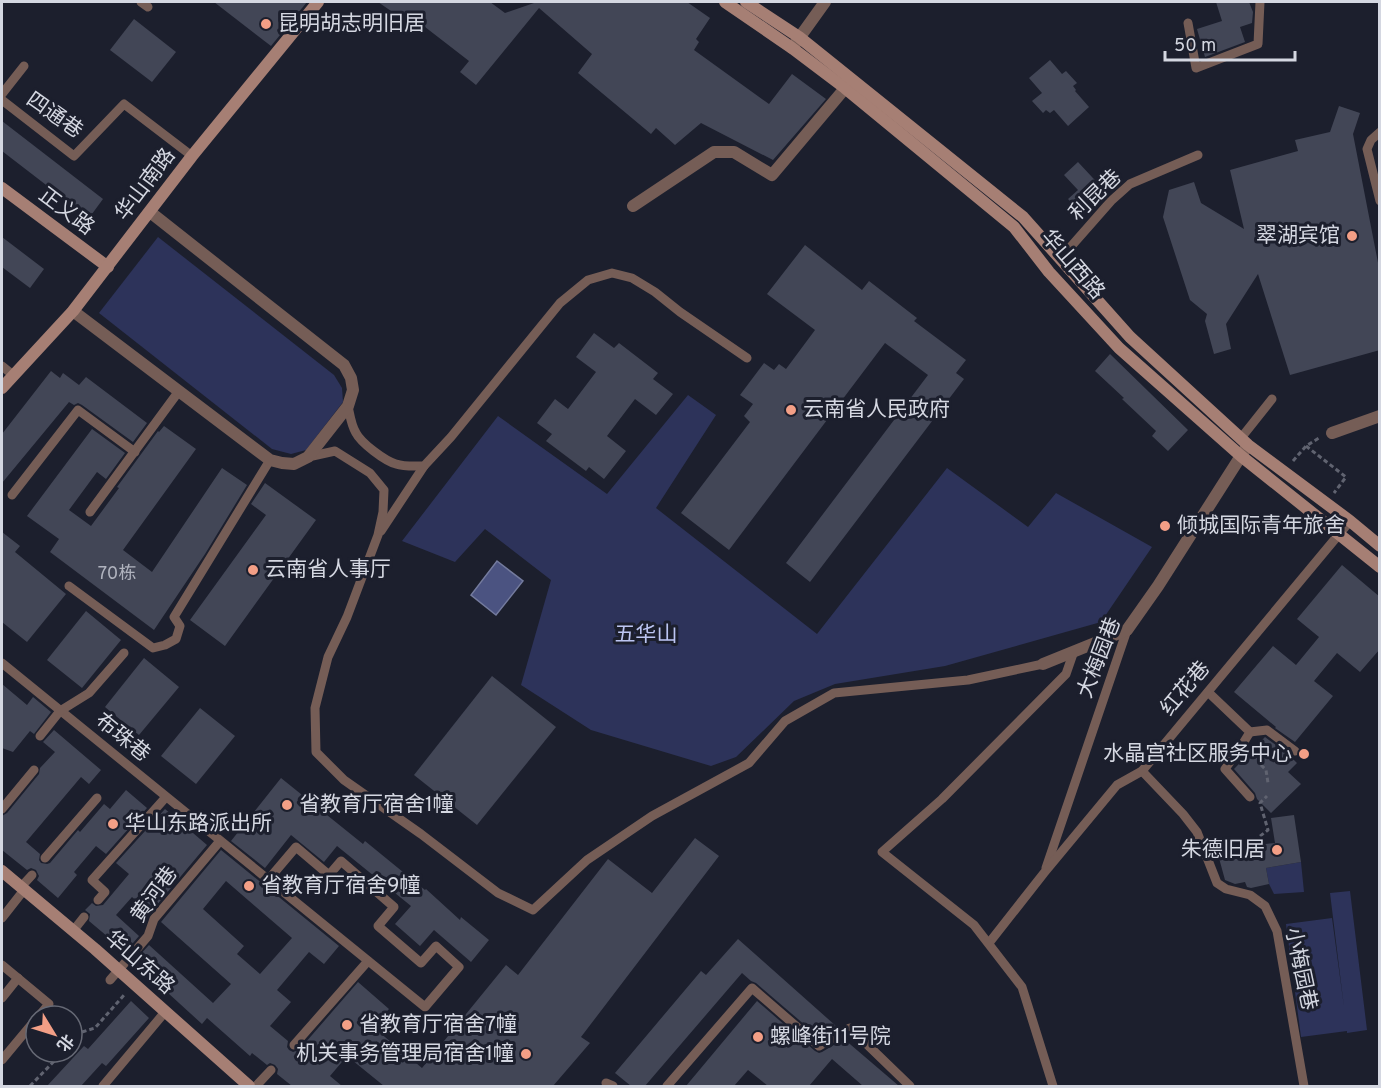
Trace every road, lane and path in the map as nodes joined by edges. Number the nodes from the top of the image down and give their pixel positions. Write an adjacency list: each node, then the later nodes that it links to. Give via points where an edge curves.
1 (318, 2): 13 (main road, 华山南路)
2 (725, 2): 7 (main road, 华山西路)
3 (746, 2): 7 (main road, 华山西路)
4 (825, 2): 7 (street)
5 (1260, 2): 6 (lane, via 1258,44 1196,68)
6 (1188, 23)
7 (795, 43): 9 (main road, 华山西路)
8 (24, 66): 10 (lane)
9 (849, 84): 17 (street, via 772,175 734,152 714,153); 19 (main road, 华山西路, via 1023,217); 33 (main road, 华山西路, via 1014,227 1049,272 1119,348)
10 (2, 94)
11 (2, 100): 13 (lane, 四通巷, via 75,156 124,104)
12 (1380, 132): 16 (lane, via 1367,150)
13 (192, 156): 18 (main road, 华山南路)
14 (1198, 156): 19 (lane, 利昆巷, via 1130,184)
15 (2, 188): 20 (main road, 正义路)
16 (1380, 201)
17 (633, 206)
18 (150, 212): 20 (main road, 华山南路); 28 (street, via 344,365 353,390)
19 (1060, 259): 31 (main road, 华山西路, via 1130,337)
20 (108, 267): 21 (main road, 华山南路)
21 (73, 311): 24 (main road, 华山南路); 26 (street)
22 (747, 358): 36 (lane, via 632,278 612,273 588,280 560,303)
23 (2, 366): 24 (lane)
24 (13, 375): 25 (main road, 华山南路)
25 (2, 388)
26 (179, 391): 32 (lane); 35 (street)
27 (1272, 399): 31 (lane)
28 (348, 406): 34 (street); 36 (lane, via 357,436 368,446 394,464)
29 (1380, 416): 30 (street)
30 (1332, 433)
31 (1245, 441): 33 (street, 大梅园巷); 37 (main road, 华山西路)
32 (135, 452): 38 (lane, via 78,410); 40 (lane)
33 (1241, 456): 42 (main road, 华山西路); 47 (street, 大梅园巷)
34 (308, 458): 35 (street, via 294,464); 43 (lane, via 334,451 370,473 384,490)
35 (270, 460): 46 (lane, via 174,616 180,626 176,639 153,648)
36 (424, 466): 43 (lane)
37 (1285, 472): 39 (main road, 华山西路); 39 (path, via 1306,446 1346,477)
38 (12, 495)
39 (1326, 503): 41 (main road, 华山西路)
40 (90, 513)
41 (1350, 521): 42 (lane, 红花巷); 44 (main road, 华山西路)
42 (1339, 534): 45 (main road, 华山西路); 52 (lane, 红花巷)
43 (378, 535): 51 (lane, via 328,657 315,708 316,752 344,780 498,893 534,910 586,860 652,816 749,763 785,721 834,693 968,680)
44 (1380, 546)
45 (1380, 567)
46 (69, 586)
47 (1127, 630): 48 (street); 70 (lane, 大梅园巷)
48 (1074, 651): 51 (street); 78 (lane, via 1066,674 942,799 882,852 974,926)
49 (124, 653): 53 (lane, via 89,693)
50 (2, 663): 53 (lane, 布珠巷)
51 (1043, 664)
52 (1208, 692): 54 (lane); 59 (lane, 红花巷)
53 (60, 711): 55 (lane); 61 (lane, 布珠巷)
54 (1250, 732): 56 (lane, via 1267,730); 62 (lane, via 1225,768)
55 (40, 736)
56 (1295, 751)
57 (1262, 765): 60 (path)
58 (34, 770): 65 (lane)
59 (1143, 771): 67 (lane, 小梅园巷, via 1197,832); 70 (lane, 红花巷, via 1117,786)
60 (1268, 783)
61 (166, 797): 66 (lane, 布珠巷); 74 (lane, via 92,880 105,892)
62 (1250, 797)
63 (97, 798): 68 (lane)
64 (1260, 803): 67 (path, via 1268,830 1246,847)
65 (2, 808)
66 (220, 841): 72 (lane, 布珠巷); 81 (lane, 黄河巷, via 154,919 148,936)
67 (1205, 854): 100 (lane, 小梅园巷, via 1217,883 1250,895 1265,906 1276,931)
68 (45, 858)
69 (2, 871): 73 (main road, 华山东路)
70 (1044, 873): 78 (lane, 红花巷)
71 (32, 875): 73 (lane)
72 (268, 880): 79 (lane, 布珠巷); 79 (lane, 布珠巷, via 296,847 329,875 341,861 394,907 378,926 421,963 436,946 459,967 425,1007)
73 (22, 889): 76 (lane); 77 (main road, 华山东路)
74 (98, 900)
75 (84, 917): 77 (lane)
76 (2, 918)
77 (73, 931): 81 (main road, 华山东路)
78 (989, 943): 99 (lane, via 1022,987)
79 (368, 961): 89 (lane)
80 (2, 965): 82 (lane)
81 (114, 975): 86 (main road, 华山东路)
82 (18, 978): 84 (lane); 85 (lane)
83 (124, 995): 87 (path, via 94,1028)
84 (2, 998)
85 (49, 1004)
86 (165, 1012): 94 (lane); 95 (main road, 华山东路)
87 (84, 1031)
88 (24, 1034): 90 (lane)
89 (294, 1045)
90 (2, 1060)
91 (51, 1064): 93 (path)
92 (272, 1070): 96 (lane)
93 (30, 1086)
94 (103, 1086)
95 (249, 1086)
96 (256, 1086)
97 (667, 1086): 98 (lane, via 752,988 819,1047 849,1028)
98 (910, 1086)
99 (1053, 1086)
100 (1304, 1086)

